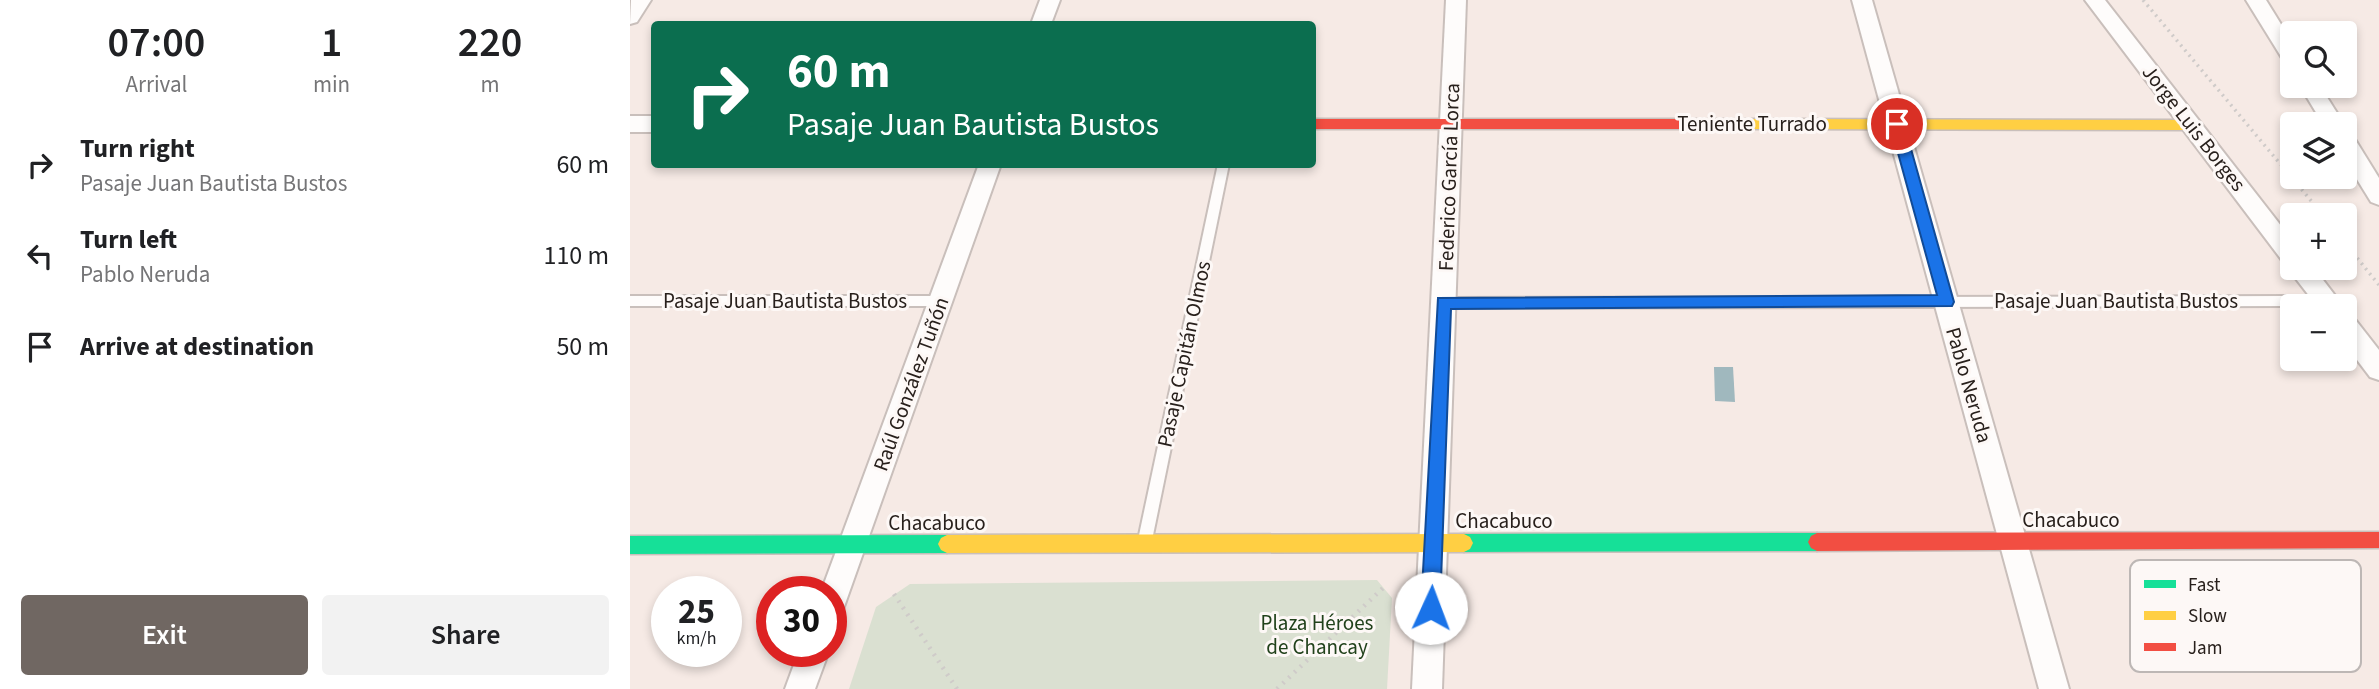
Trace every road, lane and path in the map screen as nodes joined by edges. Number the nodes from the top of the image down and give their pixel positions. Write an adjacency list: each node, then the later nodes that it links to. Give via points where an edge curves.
1 (641, 0): 8 (street)
2 (1050, 0): 9 (street)
3 (1457, 0): 14 (street, Federico García Lorca)
4 (1862, 0): 15 (street, Pablo Neruda)
5 (2095, 0): 16 (street, Jorge Luis Borges)
6 (2143, 0): 21 (path)
7 (2256, 0): 10 (street)
8 (630, 17)
9 (1042, 21)
10 (2280, 39)
11 (630, 124): 12 (street)
12 (651, 124)
13 (1316, 124): 14 (main road, Teniente Turrado)
14 (1451, 124): 15 (main road, Teniente Turrado); 30 (street, Federico García Lorca)
15 (1897, 124): 16 (main road, Teniente Turrado); 29 (street, Pablo Neruda)
16 (2191, 125): 22 (street, Jorge Luis Borges)
17 (2357, 161): 20 (street)
18 (989, 168): 28 (street, Raúl González Tuñón)
19 (1223, 168): 38 (lane, Pasaje Capitán Olmos)
20 (2379, 196)
21 (2313, 203)
22 (2280, 240)
23 (2357, 258): 25 (path)
24 (2310, 280): 26 (street)
25 (2379, 285)
26 (2321, 294)
27 (630, 301): 28 (lane, Pasaje Juan Bautista Bustos)
28 (941, 301): 37 (street, Raúl González Tuñón)
29 (1946, 302): 30 (lane, Pasaje Juan Bautista Bustos); 31 (lane, Pasaje Juan Bautista Bustos); 35 (street, Pablo Neruda)
30 (1443, 303): 36 (street, Federico García Lorca)
31 (2280, 304)
32 (2357, 341): 33 (street)
33 (2379, 369)
34 (2379, 540): 35 (main road, Chacabuco)
35 (2013, 541): 36 (main road, Chacabuco); 48 (street, Pablo Neruda)
36 (1433, 543): 38 (main road, Chacabuco); 47 (street, Federico García Lorca)
37 (853, 544): 38 (main road, Chacabuco); 39 (main road, Chacabuco); 40 (street, Raúl González Tuñón)
38 (1145, 544)
39 (630, 545)
40 (841, 576)
41 (1384, 587): 46 (path)
42 (894, 594): 45 (path)
43 (808, 667): 44 (street)
44 (800, 689)
45 (957, 689)
46 (1277, 689)
47 (1427, 689)
48 (2054, 689)

